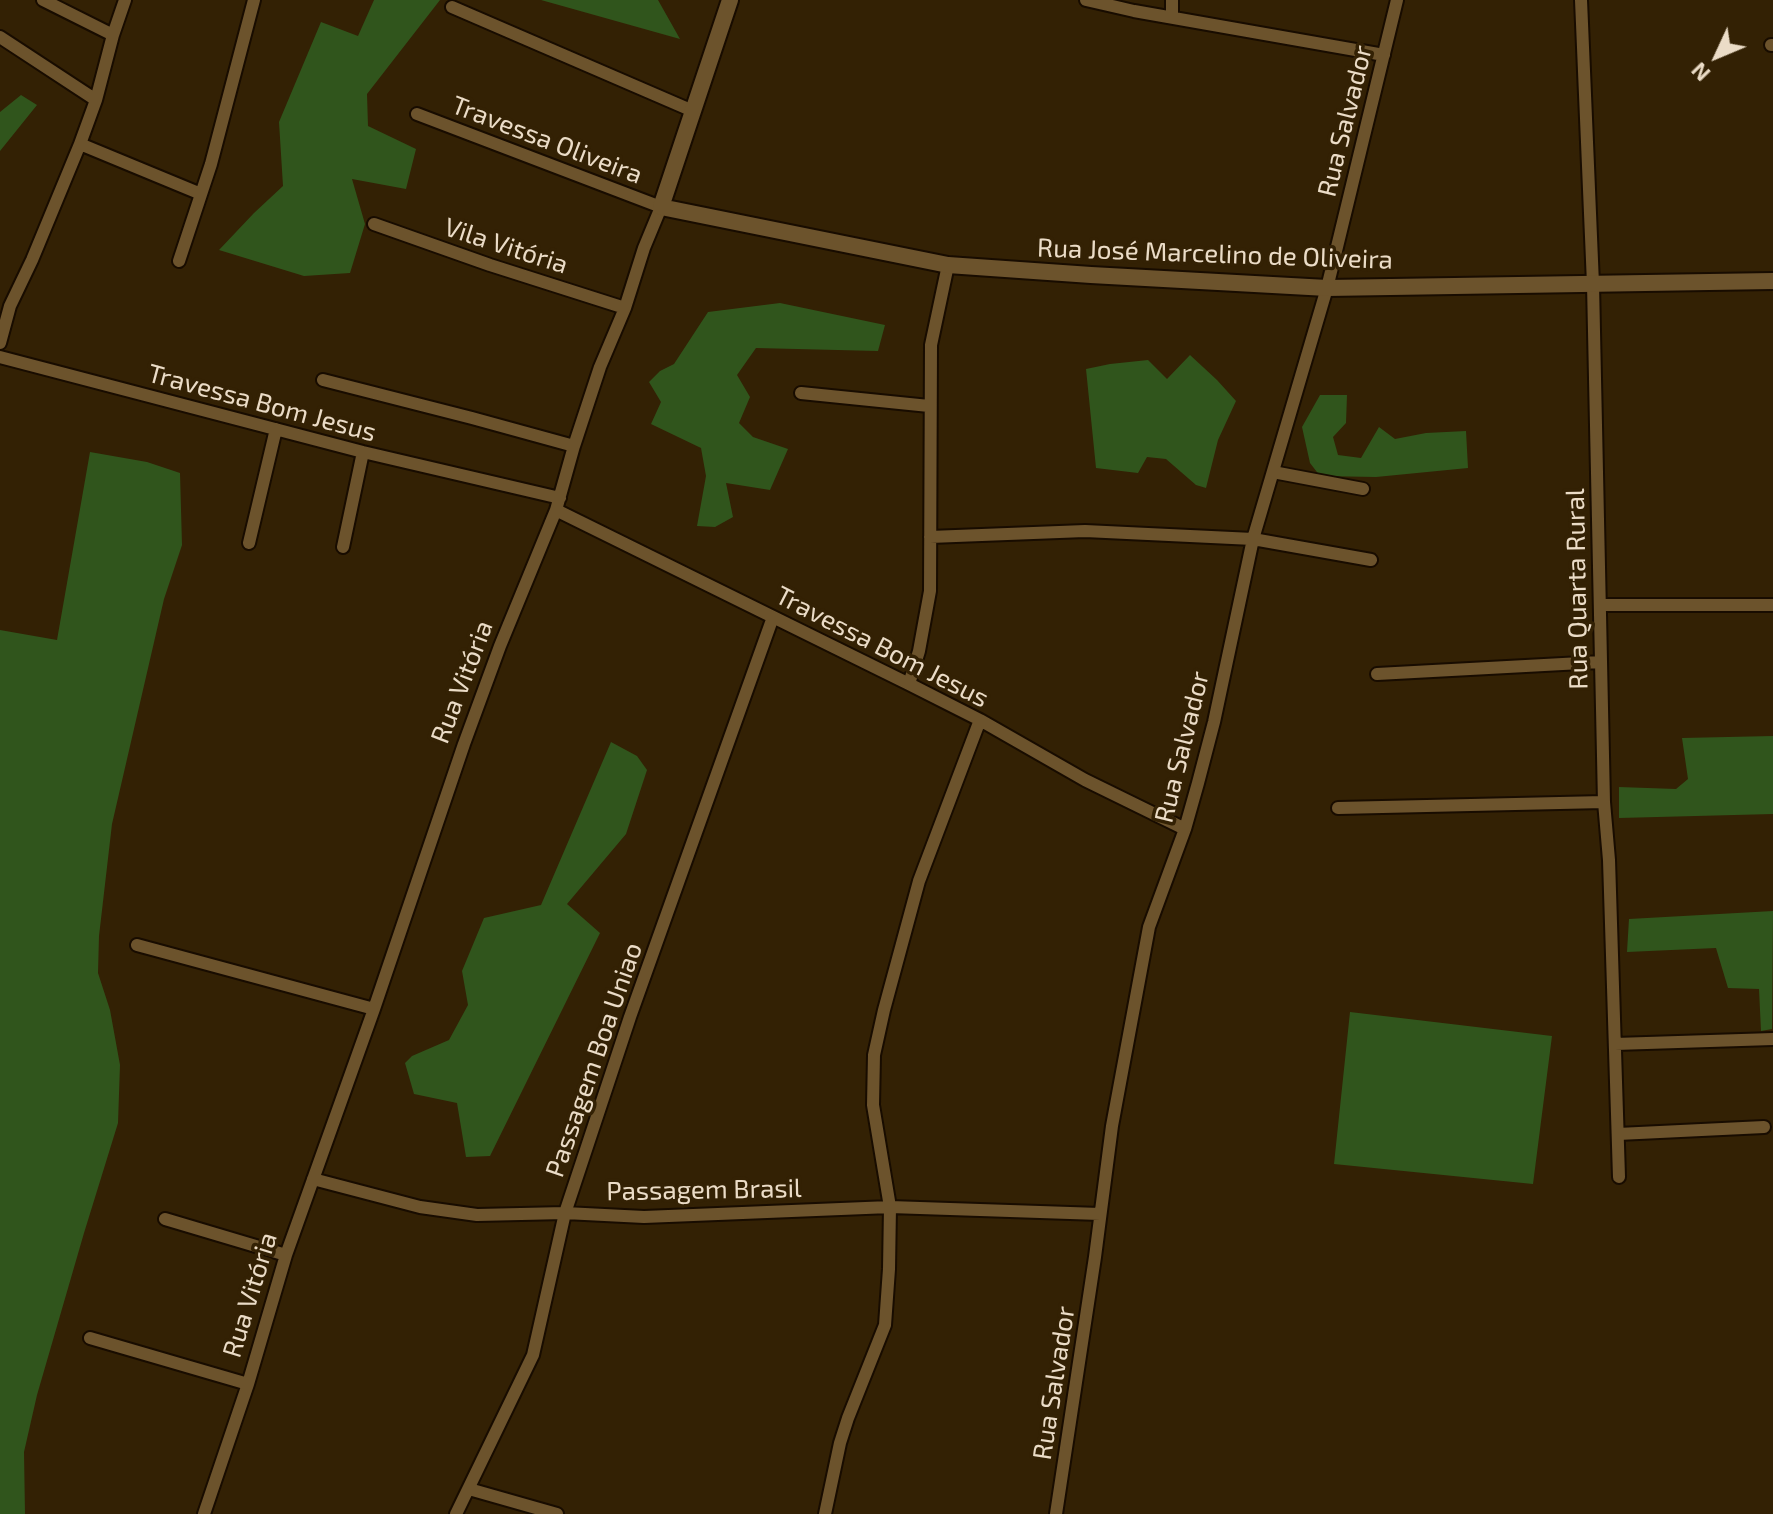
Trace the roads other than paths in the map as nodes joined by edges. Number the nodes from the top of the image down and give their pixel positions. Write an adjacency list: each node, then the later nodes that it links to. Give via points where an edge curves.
1 (43, 0): 11 (street)
2 (125, 0): 11 (street)
3 (254, 0): 18 (street)
4 (730, 0): 15 (street, Rua Vitória)
5 (1086, 0): 10 (street)
6 (1172, 0): 10 (street)
7 (1397, 0): 13 (street, Rua Salvador)
8 (1581, 0): 24 (street, Rua Quarta Rural)
9 (452, 7): 15 (street)
10 (1172, 17): 13 (street)
11 (113, 35): 14 (street)
12 (0, 37): 14 (street)
13 (1384, 55): 25 (street, Rua Salvador)
14 (96, 100): 17 (street)
15 (693, 111): 19 (street, Rua Vitória)
16 (417, 114): 19 (street, Travessa Oliveira)
17 (80, 144): 18 (street); 26 (street, via 32,260)
18 (201, 194): 21 (street)
19 (661, 207): 22 (street, Rua José Marcelino de Oliveira); 27 (street, Rua Vitória)
20 (374, 224): 27 (street, Vila Vitória)
21 (179, 261)
22 (948, 265): 25 (street, Rua José Marcelino de Oliveira); 32 (street, via 931,345)
23 (1773, 281): 24 (street, Rua José Marcelino de Oliveira)
24 (1593, 284): 25 (street, Rua José Marcelino de Oliveira); 44 (street, Rua Quarta Rural)
25 (1327, 288): 36 (street, Rua Salvador)
26 (5, 303): 28 (street)
27 (625, 308): 34 (street, Rua Vitória)
28 (0, 343)
29 (0, 357): 33 (street, Travessa Bom Jesus)
30 (323, 380): 34 (street)
31 (801, 393): 32 (street)
32 (929, 406): 39 (street)
33 (276, 429): 35 (street, Travessa Bom Jesus); 41 (street)
34 (574, 446): 38 (street, Rua Vitória)
35 (363, 452): 38 (street, Travessa Bom Jesus); 42 (street)
36 (1273, 472): 37 (street); 40 (street, Rua Salvador)
37 (1363, 489)
38 (558, 504): 46 (street, Travessa Bom Jesus); 55 (street, Rua Vitória, via 464,744)
39 (930, 537): 40 (street, via 1085,531); 49 (street, via 930,591)
40 (1253, 539): 43 (street); 53 (street, Rua Salvador)
41 (249, 543)
42 (343, 547)
43 (1371, 560)
44 (1601, 605): 45 (street); 47 (street, Rua Quarta Rural)
45 (1773, 605)
46 (773, 617): 49 (street, Travessa Bom Jesus); 63 (street, Passagem Boa Uniao)
47 (1600, 662): 48 (street); 51 (street, Rua Quarta Rural)
48 (1377, 674)
49 (909, 684): 50 (street, Travessa Bom Jesus)
50 (980, 720): 53 (street, Travessa Bom Jesus); 62 (street, via 919,881 874,1055 873,1105)
51 (1604, 802): 52 (street); 57 (street, Rua Quarta Rural, via 1612,865)
52 (1338, 808)
53 (1185, 829): 64 (street, Rua Salvador, via 1149,927)
54 (137, 945): 55 (street)
55 (374, 1009): 61 (street, Rua Vitória)
56 (1773, 1039): 57 (street)
57 (1615, 1044): 59 (street, Rua Quarta Rural)
58 (1764, 1127): 59 (street)
59 (1618, 1134): 60 (street, Rua Quarta Rural)
60 (1619, 1177)
61 (313, 1179): 63 (street, Passagem Brasil, via 420,1207 477,1215); 66 (street, Rua Vitória)
62 (890, 1207): 63 (street, Passagem Brasil, via 644,1217); 64 (street, Passagem Brasil); 73 (street, via 885,1325 848,1418)
63 (565, 1213): 69 (street, Passagem Boa Uniao, via 533,1355)
64 (1100, 1214): 74 (street, Rua Salvador)
65 (165, 1219): 66 (street)
66 (286, 1255): 68 (street, Rua Vitória)
67 (90, 1338): 68 (street)
68 (248, 1384): 70 (street, Rua Vitória)
69 (469, 1489): 71 (street, Passagem Boa Uniao); 72 (street)
70 (204, 1514)
71 (456, 1514)
72 (557, 1514)
73 (825, 1514)
74 (1056, 1514)

